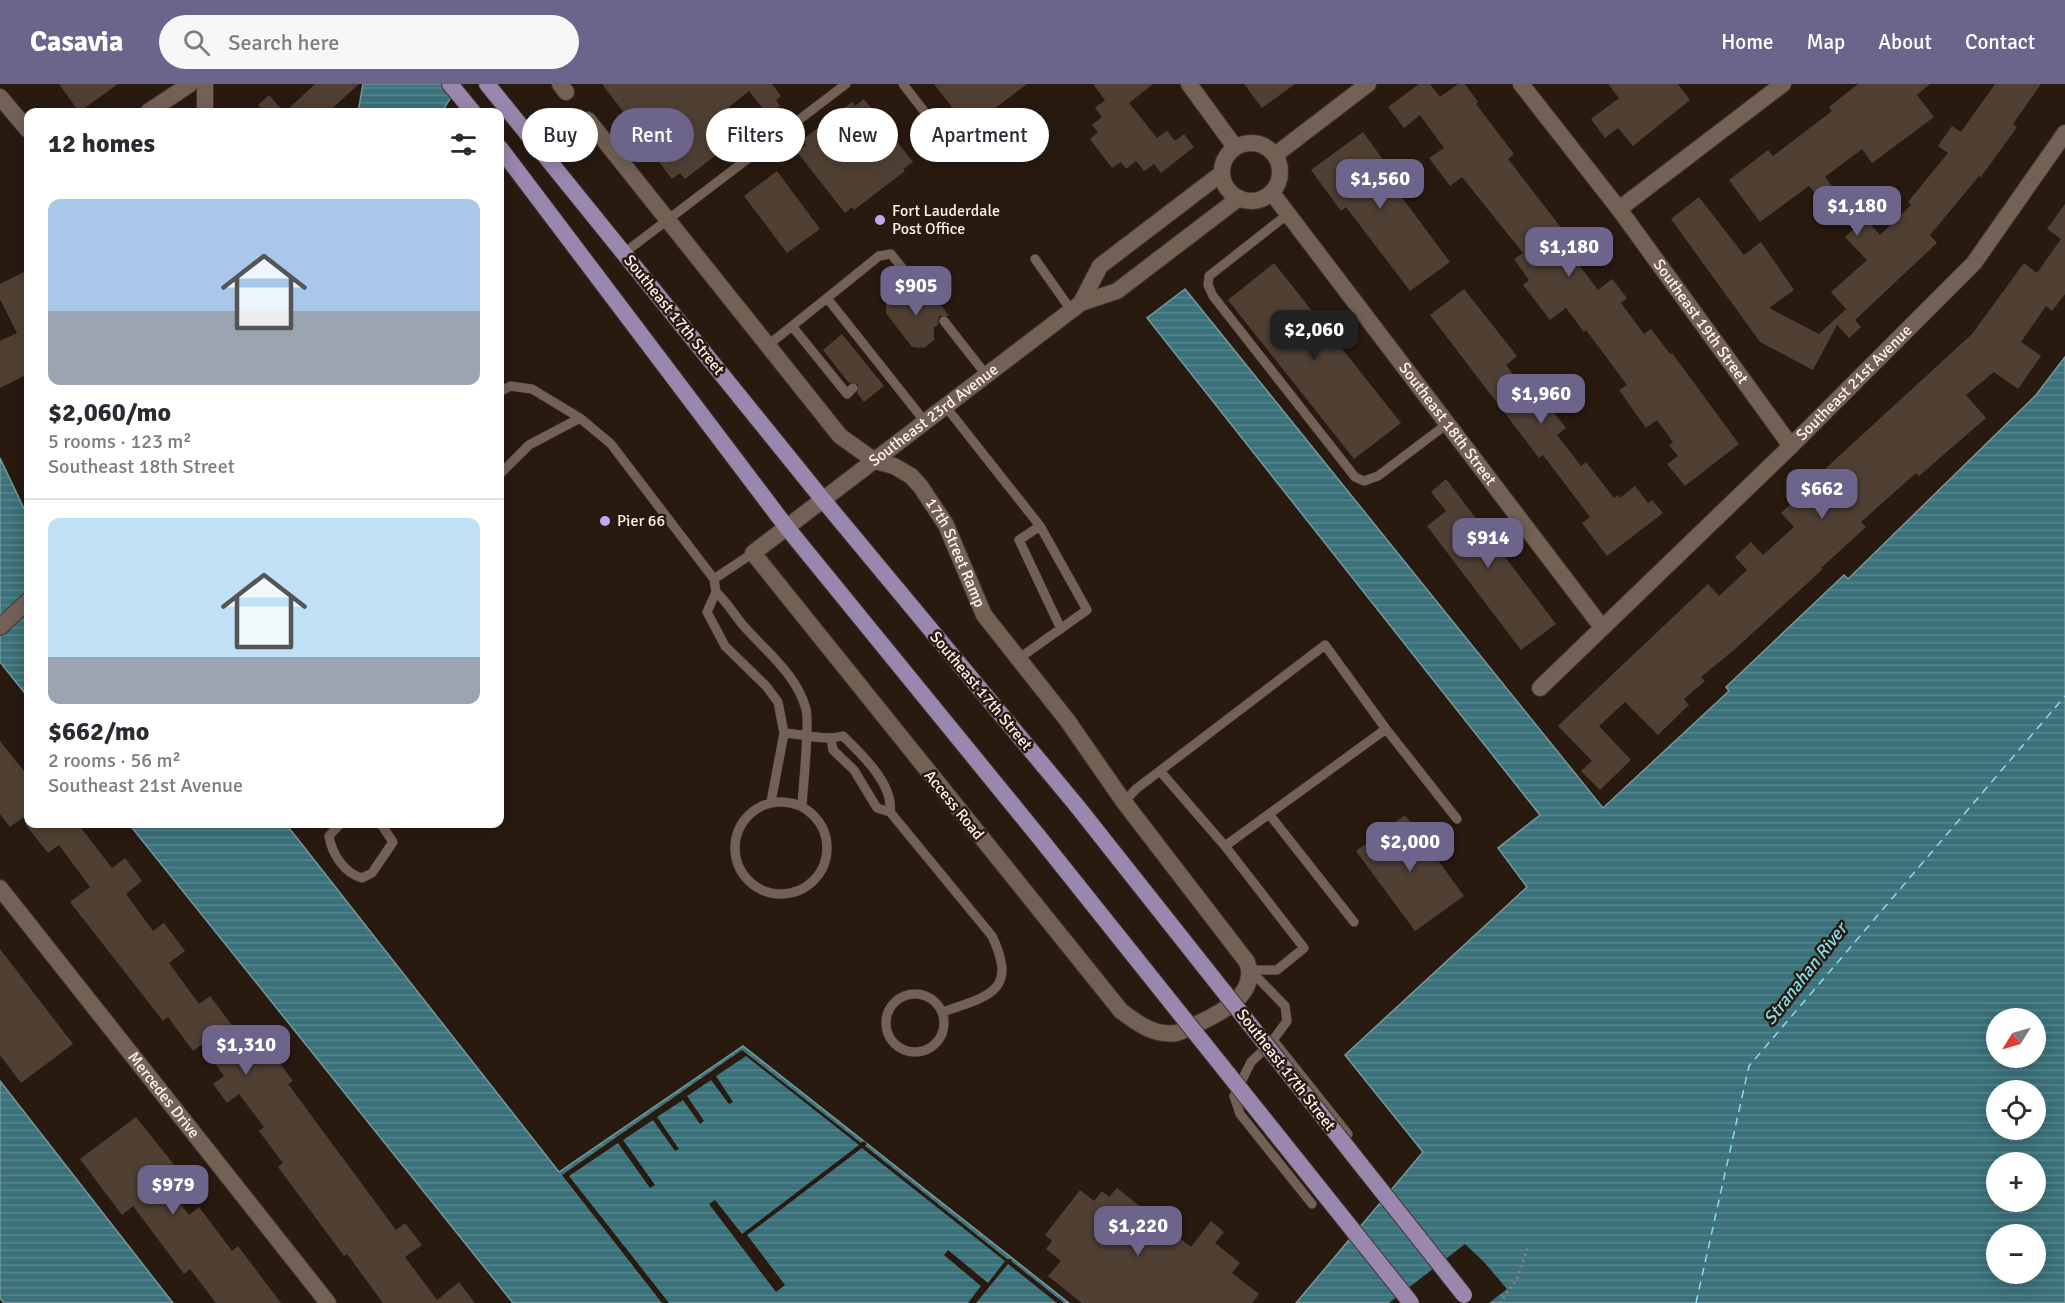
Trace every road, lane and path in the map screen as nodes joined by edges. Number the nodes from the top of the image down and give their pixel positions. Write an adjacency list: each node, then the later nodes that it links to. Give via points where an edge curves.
1 (190, 84): 12 (street)
2 (205, 84): 13 (street)
3 (487, 84): 28 (main road, Southeast 17th Street)
4 (846, 84): 27 (lane)
5 (903, 84): 15 (lane)
6 (1189, 84): 19 (street)
7 (1368, 84): 21 (street)
8 (1521, 84): 25 (street, Southeast 19th Street)
9 (1783, 84): 25 (street)
10 (454, 88): 14 (main road)
11 (0, 97): 16 (street)
12 (154, 108)
13 (205, 108)
14 (469, 108)
15 (922, 108)
16 (24, 125)
17 (598, 133): 27 (street, 17th Street Ramp)
18 (2065, 133): 43 (street, Southeast 21st Avenue, via 1974,264)
19 (1235, 147): 21 (street, via 1252,142 1269,148); 22 (street, via 1225,158)
20 (504, 153): 48 (main road)
21 (1275, 155): 23 (street, via 1280,178)
22 (1222, 173): 24 (street, via 1227,188); 32 (street, Southeast 23rd Avenue, via 1100,266)
23 (1272, 193): 24 (street, via 1256,200); 26 (street, Southeast 18th Street)
24 (1239, 198): 32 (street, Southeast 23rd Avenue, via 1118,291)
25 (1619, 209): 43 (street, Southeast 19th Street)
26 (1288, 214): 42 (street, Southeast 18th Street); 42 (lane, via 1209,276 1213,296 1355,477 1364,481 1378,476)
27 (666, 219): 28 (lane); 35 (street, 17th Street Ramp)
28 (624, 253): 46 (main road, Southeast 17th Street)
29 (1035, 259): 32 (lane)
30 (919, 289): 31 (lane, via 891,254 879,256)
31 (827, 298): 34 (lane); 41 (lane, via 860,349)
32 (1076, 306): 36 (street, Southeast 23rd Avenue)
33 (944, 321): 36 (lane)
34 (792, 326): 35 (lane); 37 (lane, via 834,370 847,394)
35 (767, 346): 44 (street, 17th Street Ramp, via 840,436)
36 (987, 376): 39 (street, Southeast 23rd Avenue)
37 (853, 388)
38 (504, 390): 40 (lane, via 510,386 532,389)
39 (946, 407): 41 (street, Southeast 23rd Avenue); 47 (lane)
40 (579, 418): 45 (lane, via 529,445); 50 (lane, via 611,444)
41 (926, 423): 44 (street, Southeast 23rd Avenue)
42 (1447, 424): 53 (street, Southeast 18th Street)
43 (1791, 446): 53 (street, Southeast 21st Avenue)
44 (875, 461): 46 (street, Southeast 23rd Avenue); 56 (street, 17th Street Ramp, via 894,466 921,487 946,525 984,615)
45 (504, 470)
46 (825, 501): 48 (street, Southeast 23rd Avenue); 82 (main road, Southeast 17th Street, bridge, via 1077,807)
47 (1040, 526): 55 (lane, via 1019,540); 55 (lane, via 1088,610)
48 (788, 529): 49 (street); 81 (main road, bridge)
49 (753, 553): 50 (lane); 74 (street, Access Road, via 1121,1011 1144,1029 1176,1033 1212,1017 1240,998 1250,979)
50 (714, 579): 51 (lane)
51 (716, 592): 59 (lane, via 707,612 725,646 778,702); 60 (lane, via 731,605 740,622 780,663 795,685 807,710)
52 (24, 605): 54 (street)
53 (1601, 626): 57 (street, Southeast 21st Avenue)
54 (0, 627)
55 (1061, 629): 56 (lane)
56 (1018, 659): 64 (street, 17th Street Ramp, via 1067,720)
57 (1540, 688)
58 (1386, 729): 62 (lane, via 1325,645); 67 (lane); 68 (lane)
59 (784, 734): 60 (lane); 63 (lane)
60 (805, 734): 61 (lane); 65 (lane)
61 (831, 739): 66 (lane, via 833,750 854,770 877,808); 66 (lane, via 843,736 860,753 882,783 891,803)
62 (1160, 771): 64 (lane); 71 (lane)
63 (771, 802): 65 (lane); 65 (lane, via 746,817 738,831 736,853 743,874 754,885 783,894 811,883 826,858 823,827)
64 (1124, 802): 74 (street, 17th Street Ramp)
65 (802, 806)
66 (890, 812): 75 (lane, via 992,936 1003,959 1002,977 994,990)
67 (1269, 814): 71 (lane); 73 (lane)
68 (1457, 819)
69 (336, 828): 70 (lane, via 329,836 331,847 352,875 362,878 372,873 393,842)
70 (384, 828)
71 (1226, 846): 74 (lane, via 1304,948 1277,970)
72 (0, 888): 80 (street, Mercedes Drive)
73 (1354, 922)
74 (1250, 970): 76 (lane, via 1285,1006 1287,1021)
75 (942, 1012): 75 (lane, via 922,994 903,996 889,1008 885,1025 888,1035 902,1049 922,1052 938,1041 943,1032)
76 (1274, 1040): 77 (lane); 78 (lane, via 1251,1062 1234,1096 1240,1114)
77 (1348, 1134)
78 (1312, 1204)
79 (1528, 1247): 83 (path, via 1517,1279)
80 (328, 1303)
81 (1411, 1303)
82 (1470, 1303)
83 (1500, 1303)

